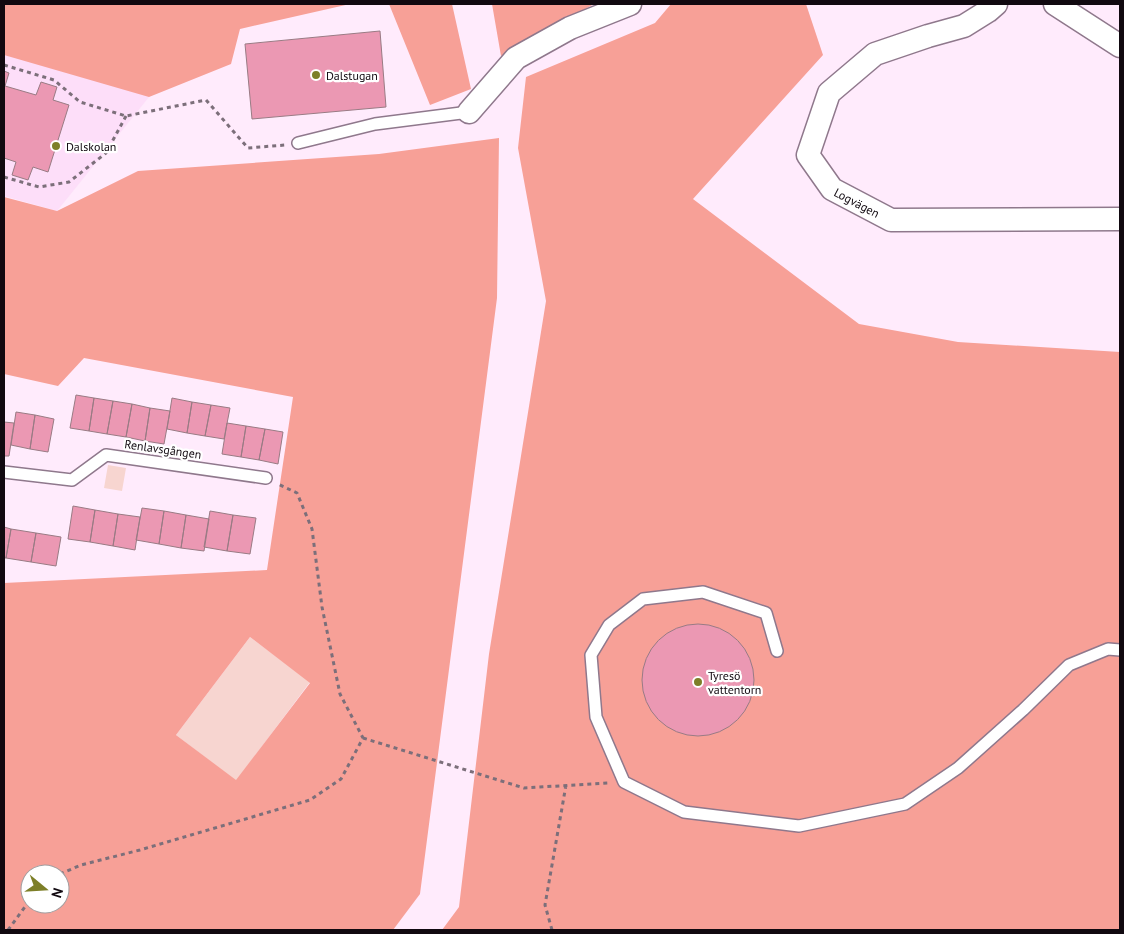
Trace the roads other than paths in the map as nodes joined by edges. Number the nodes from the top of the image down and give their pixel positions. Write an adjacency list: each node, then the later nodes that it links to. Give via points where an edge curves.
1 (630, 4): 5 (street, via 570,28 516,58)
2 (996, 4): 7 (street, Logvägen, via 964,26 876,54 830,94 808,155 832,190 891,220)
3 (1055, 4): 4 (street)
4 (1120, 46)
5 (469, 112): 6 (lane, via 375,124)
6 (298, 143)
7 (1120, 219)
8 (4, 472): 9 (lane, Renlavsgången, via 72,480 106,455)
9 (266, 478)
10 (1120, 650): 11 (lane, via 1108,649 1069,665 958,768 905,804 799,826 684,812 624,782 596,717 591,656 609,625 643,599 703,592 766,613)
11 (778, 651)

